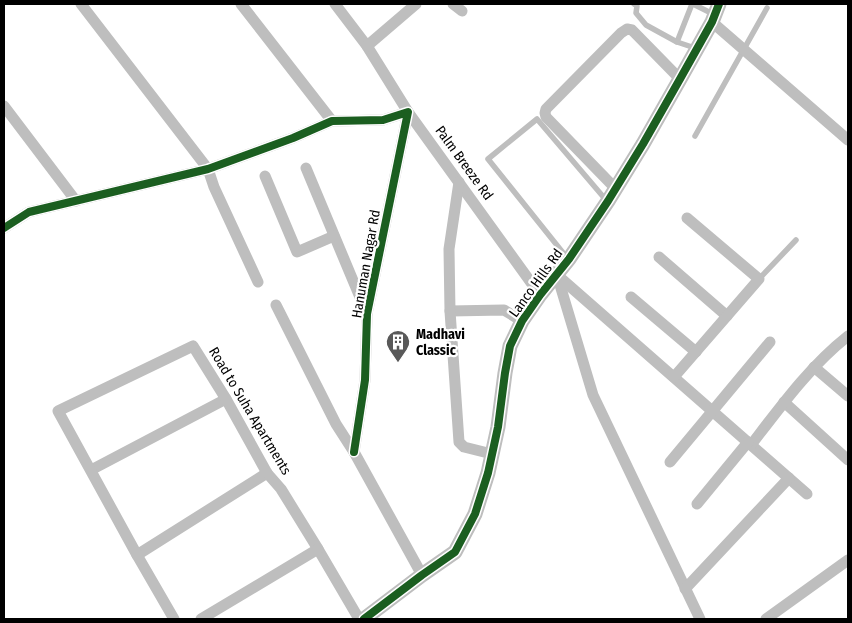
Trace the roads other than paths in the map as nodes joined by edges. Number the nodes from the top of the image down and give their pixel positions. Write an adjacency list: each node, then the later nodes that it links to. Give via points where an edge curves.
1 (80, 4): 20 (street)
2 (241, 4): 16 (street)
3 (335, 4): 10 (street, Palm Breeze Rd)
4 (416, 4): 10 (street)
5 (634, 4): 9 (lane, via 636,13 646,25)
6 (692, 4): 8 (lane); 9 (lane)
7 (767, 8): 12 (lane)
8 (715, 13): 11 (street, Lanco Hills Rd); 12 (street)
9 (677, 42): 11 (lane)
10 (368, 46): 15 (street, Palm Breeze Rd)
11 (696, 49): 13 (street, Lanco Hills Rd)
12 (744, 50): 17 (lane); 18 (street)
13 (680, 79): 23 (street, Lanco Hills Rd); 23 (street, via 632,30 627,29 546,109 546,117)
14 (4, 106): 24 (street)
15 (408, 112): 16 (street, via 383,120); 22 (street, Palm Breeze Rd); 38 (street, Hanuman Nagar Rd)
16 (332, 121): 20 (street)
17 (695, 136)
18 (848, 140)
19 (306, 168): 27 (street)
20 (208, 169): 24 (street); 33 (street)
21 (265, 176): 27 (street, via 297,252)
22 (459, 182): 34 (street, Palm Breeze Rd); 37 (street, via 449,249)
23 (612, 195): 30 (street, Lanco Hills Rd); 30 (lane, via 537,119 488,159)
24 (76, 201): 26 (street, via 29,212)
25 (687, 218): 32 (street)
26 (4, 228)
27 (334, 236): 38 (street)
28 (796, 240): 32 (lane)
29 (659, 257): 39 (street)
30 (569, 259): 31 (street, Lanco Hills Rd)
31 (557, 275): 34 (street, Lanco Hills Rd); 45 (street); 64 (street, via 593,395)
32 (759, 279): 39 (street)
33 (258, 282)
34 (540, 295): 40 (street, Lanco Hills Rd)
35 (631, 297): 43 (street)
36 (276, 305): 51 (street, via 336,424)
37 (450, 311): 40 (street, via 504,310); 52 (street, via 459,442 464,447)
38 (367, 314): 51 (street, Hanuman Nagar Rd, via 365,380)
39 (728, 316): 43 (street)
40 (522, 321): 52 (street, Lanco Hills Rd, via 510,346)
41 (848, 336): 44 (street)
42 (770, 342): 49 (street)
43 (696, 352): 45 (street)
44 (814, 367): 46 (street); 48 (street)
45 (674, 377): 49 (street)
46 (848, 396)
47 (226, 399): 55 (street); 55 (street, Road to Suha Apartments, via 193,346 58,411); 56 (street, Road to Suha Apartments)
48 (784, 402): 50 (street); 53 (street)
49 (712, 411): 50 (street); 54 (street)
50 (750, 443): 57 (street); 59 (street)
51 (354, 452): 63 (street)
52 (492, 454): 63 (street, Lanco Hills Rd, via 475,514 456,552)
53 (848, 460)
54 (670, 462)
55 (91, 470): 61 (street)
56 (267, 473): 60 (street, Road to Suha Apartments, via 281,489); 61 (street)
57 (789, 478): 58 (street); 64 (street)
58 (807, 494)
59 (697, 504)
60 (318, 548): 66 (street); 67 (street, Road to Suha Apartments)
61 (137, 555): 65 (street)
62 (848, 560): 70 (street)
63 (422, 575): 68 (street, Lanco Hills Rd)
64 (685, 589): 69 (street)
65 (174, 619)
66 (201, 619)
67 (359, 619)
68 (364, 619)
69 (700, 619)
70 (766, 619)

